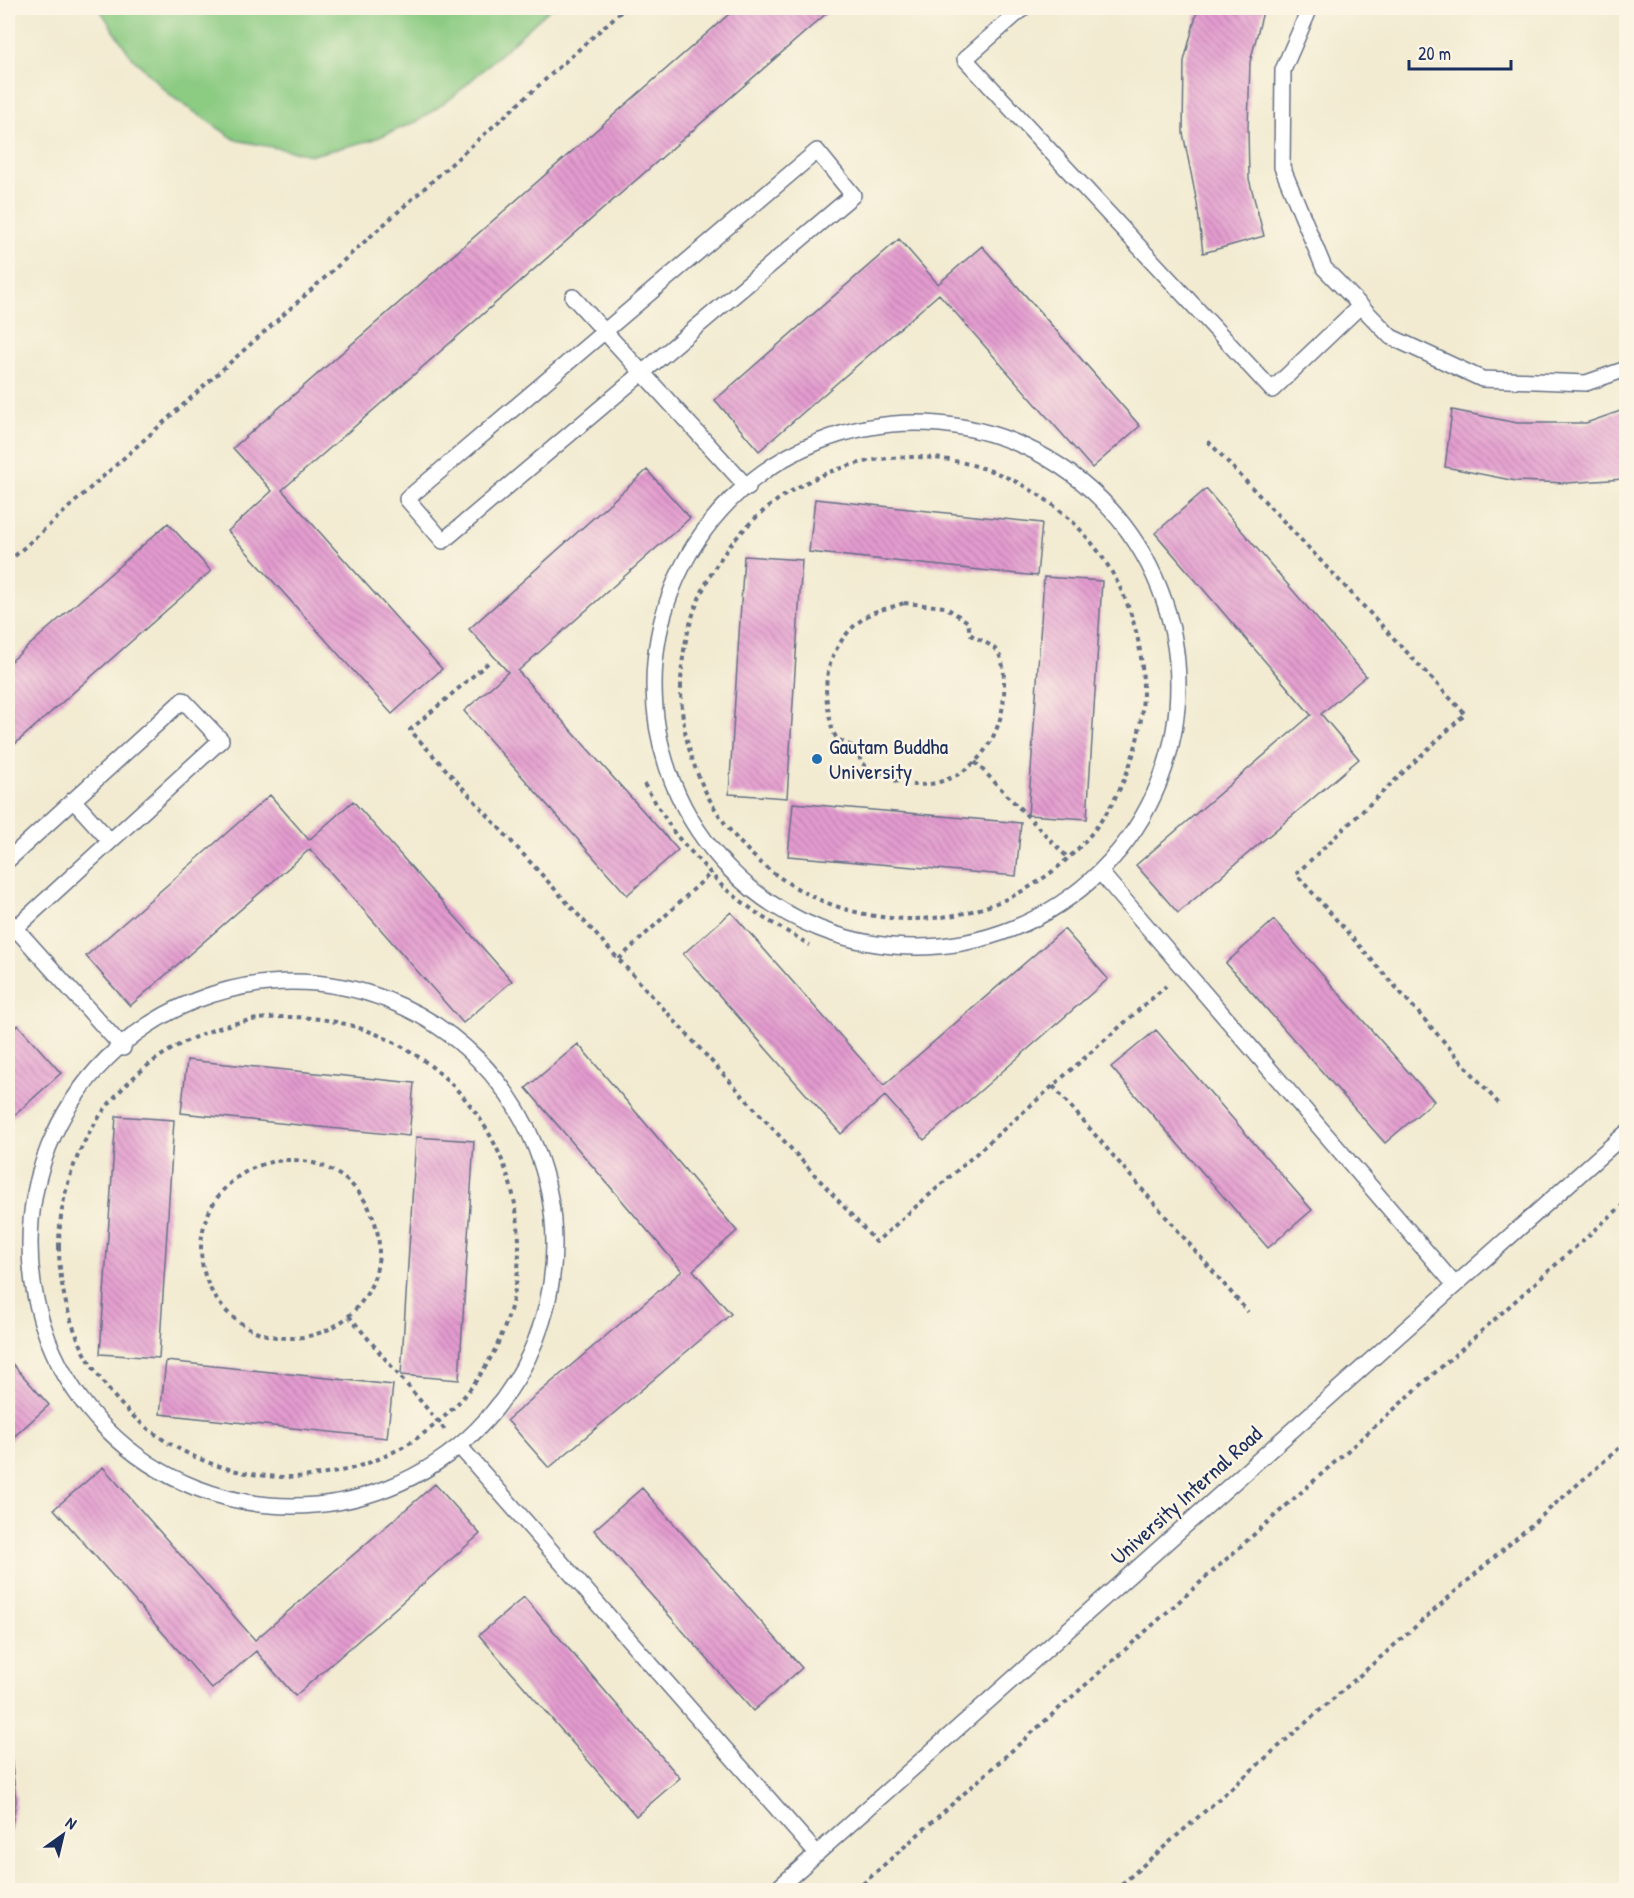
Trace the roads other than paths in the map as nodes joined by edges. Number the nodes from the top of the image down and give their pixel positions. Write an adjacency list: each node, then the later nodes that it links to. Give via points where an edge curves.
1 (1023, 8): 4 (lane, via 965,59 1272,390)
2 (1310, 8): 4 (lane, via 1283,70 1282,167 1324,268)
3 (573, 297): 5 (lane)
4 (1360, 306): 6 (lane, via 1391,337 1482,378 1586,383)
5 (604, 331): 7 (lane); 7 (lane, via 407,499 443,541); 7 (lane, via 817,151 853,195)
6 (1626, 369)
7 (642, 373): 8 (lane)
8 (748, 488): 12 (lane, via 788,453 851,428 879,423 990,432 1080,478 1145,552 1179,656 1173,749 1126,847); 12 (lane, via 701,530 656,634 655,730 696,832 764,901 855,942 952,949 1044,917)
9 (73, 800): 10 (lane); 10 (lane, via 183,700 221,740); 11 (lane)
10 (110, 841): 13 (lane)
11 (8, 860)
12 (1101, 873): 16 (lane)
13 (10, 927): 14 (lane)
14 (123, 1048): 17 (lane, via 76,1089 32,1192 31,1290 72,1391 140,1460 231,1501 335,1505 420,1476); 17 (lane, via 163,1012 227,987 255,982 366,991 456,1038 520,1111 555,1215 549,1308 502,1406)
15 (1626, 1133): 16 (lane, University Internal Road)
16 (1455, 1286): 18 (lane, University Internal Road)
17 (460, 1448): 18 (lane)
18 (817, 1854): 19 (lane, University Internal Road)
19 (776, 1890)

